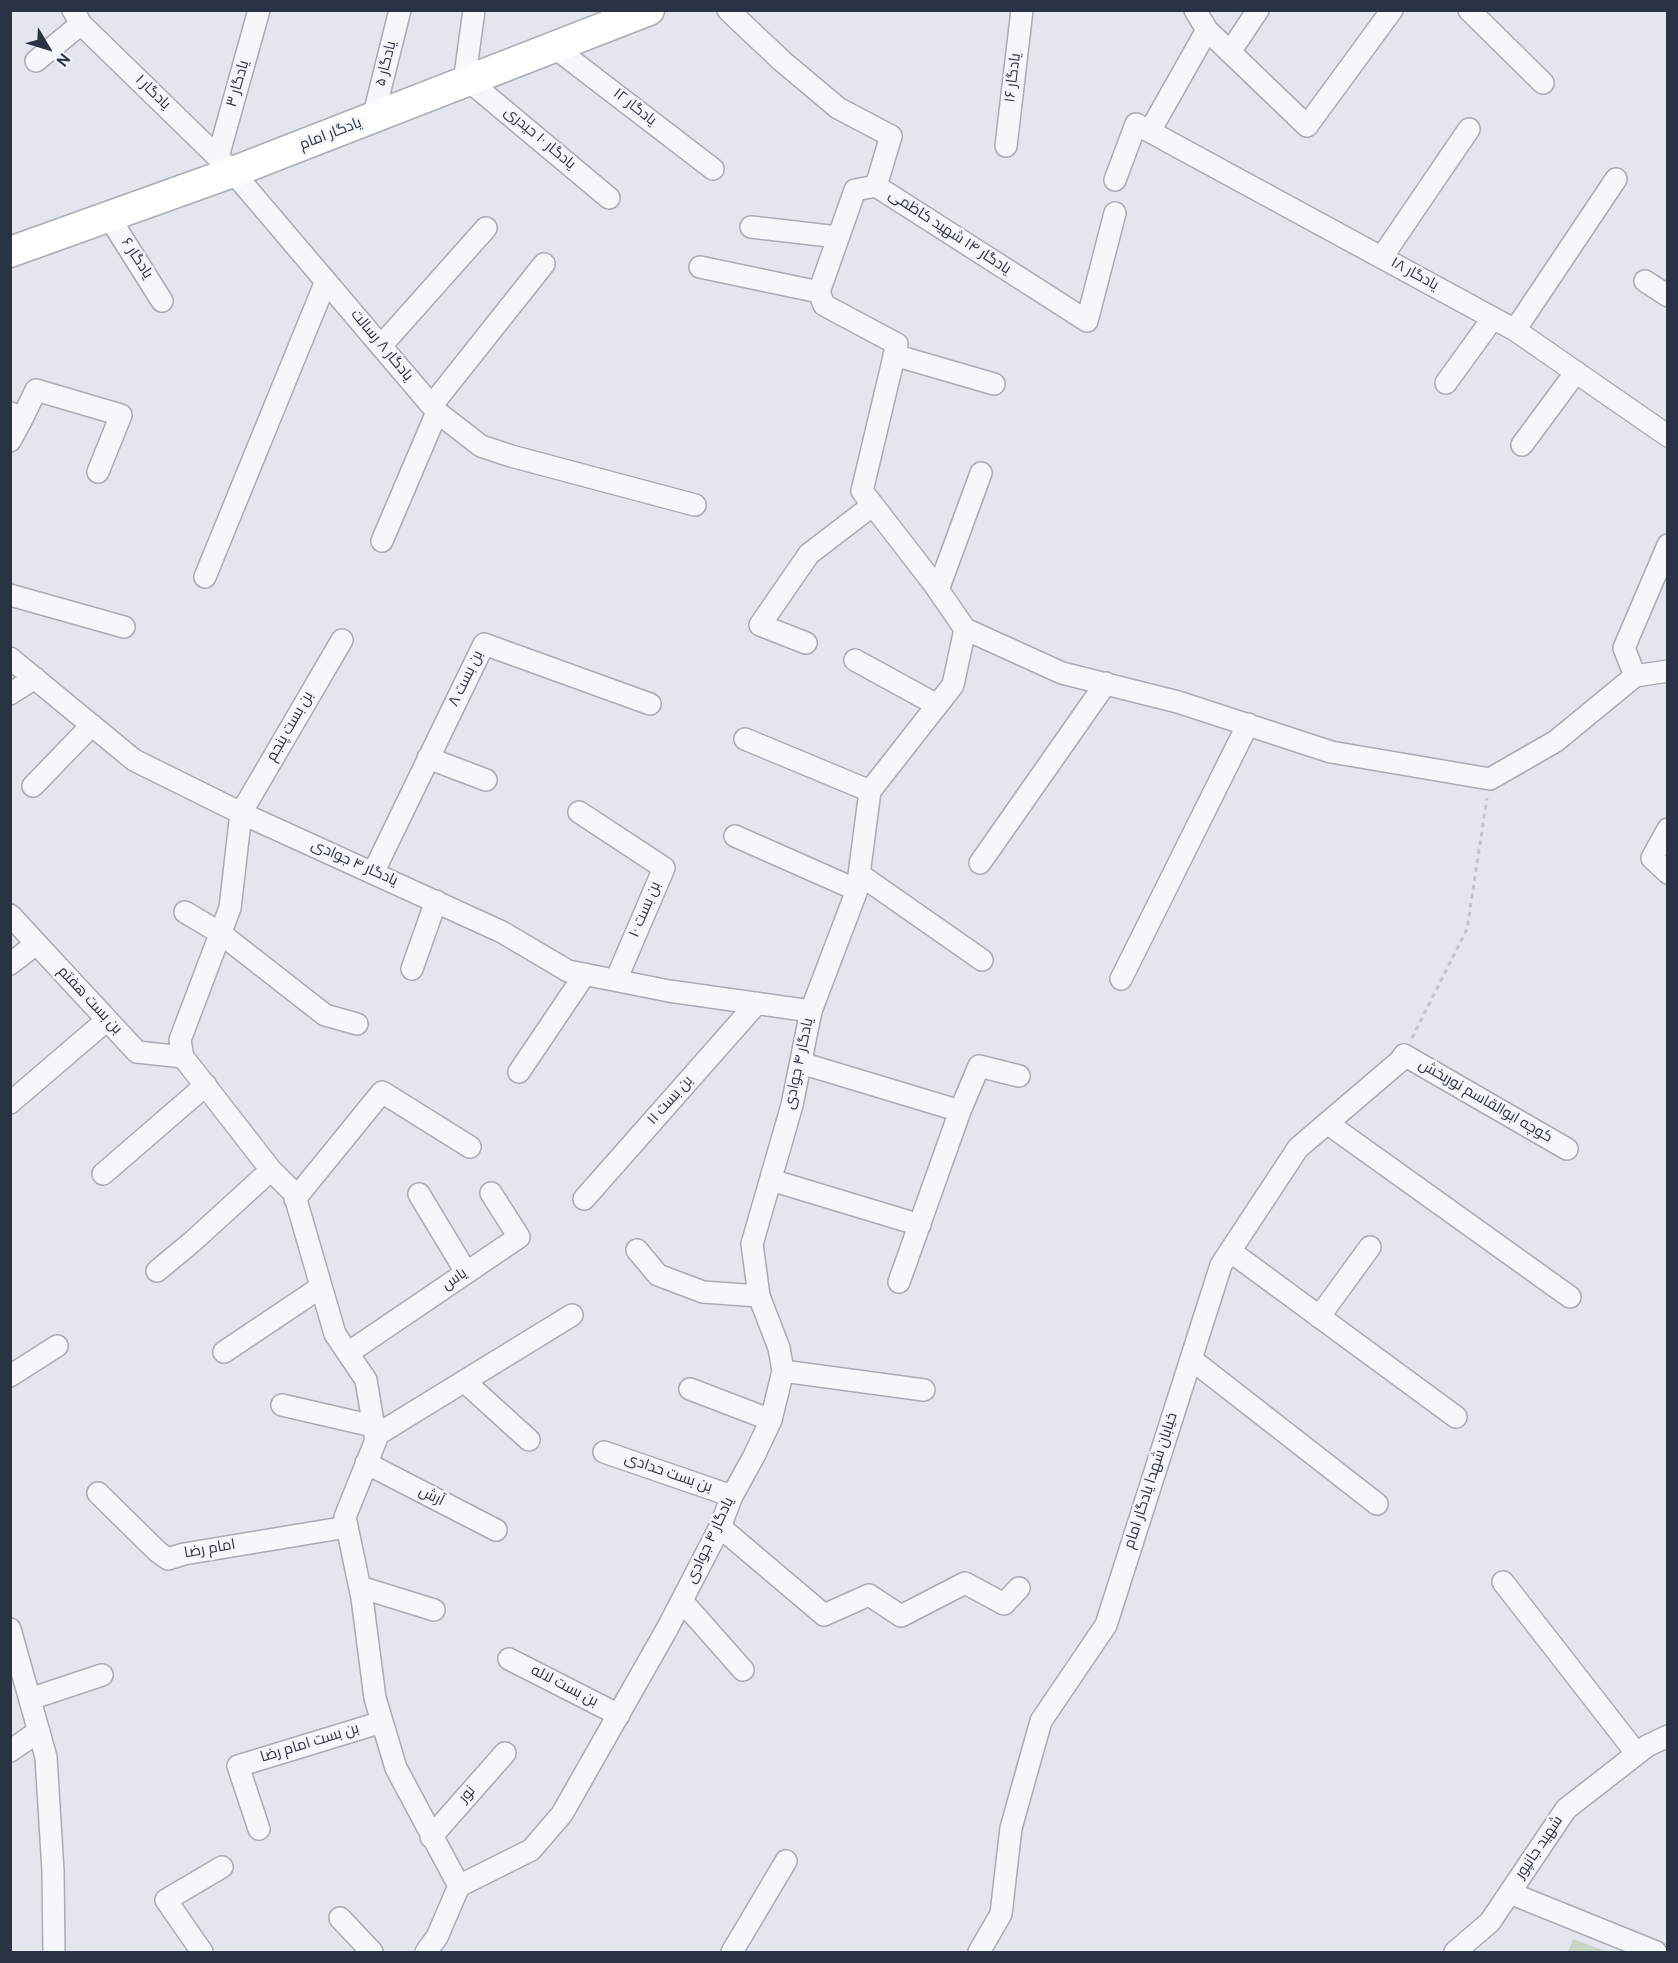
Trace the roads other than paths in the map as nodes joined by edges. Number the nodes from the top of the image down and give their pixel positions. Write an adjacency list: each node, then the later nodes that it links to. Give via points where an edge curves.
1 (260, 10): 22 (street, یادگار ۳)
2 (400, 10): 18 (street, یادگار ۵)
3 (474, 10): 16 (street)
4 (649, 10): 13 (main road, یادگار امام)
5 (728, 10): 26 (street, یادگار ۱۴ شهید کاظمی, via 838,108 891,136)
6 (1022, 10): 21 (street, یادگار ۱۶)
7 (1195, 10): 12 (street)
8 (1258, 10): 14 (street)
9 (1392, 10): 14 (street, via 1307,126)
10 (1469, 10): 17 (street)
11 (77, 17): 15 (street); 22 (street, یادگار ۱)
12 (1207, 30): 14 (street); 20 (street)
13 (554, 47): 16 (main road, یادگار امام); 23 (street, یادگار ۱۲)
14 (1230, 52)
15 (36, 61)
16 (466, 82): 18 (main road, یادگار امام); 27 (street, یادگار ۱۰ حیدری)
17 (1543, 83)
18 (374, 118): 22 (main road, یادگار امام)
19 (1469, 129): 34 (street)
20 (1150, 131): 25 (street, via 1136,124); 34 (street, یادگار ۱۸)
21 (1006, 146)
22 (226, 165): 29 (main road, یادگار امام); 37 (street, یادگار ۸ رسالت)
23 (713, 169)
24 (1616, 179): 43 (street)
25 (1115, 180)
26 (876, 186): 28 (street, یادگار ۱۴ شهید کاظمی, via 1087,321); 32 (street, via 855,190)
27 (609, 198)
28 (1115, 213)
29 (109, 217): 33 (main road, یادگار امام); 41 (street, یادگار ۶)
30 (752, 227): 32 (street)
31 (486, 228): 44 (street)
32 (838, 237): 39 (street)
33 (10, 252)
34 (1382, 258): 42 (street, یادگار ۱۸)
35 (544, 264): 49 (street)
36 (700, 267): 39 (street)
37 (326, 281): 44 (street, یادگار ۸ رسالت); 60 (street)
38 (1646, 281): 40 (street)
39 (819, 292): 45 (street, via 824,305 897,344)
40 (1668, 296)
41 (162, 301)
42 (1493, 318): 43 (street, یادگار ۱۸); 47 (street)
43 (1515, 330): 46 (street, یادگار ۱۸)
44 (381, 346): 49 (street, یادگار ۸ رسالت)
45 (894, 355): 48 (street); 57 (street, via 862,492)
46 (1576, 372): 51 (street, یادگار ۱۸); 53 (street)
47 (1446, 383)
48 (994, 384)
49 (434, 408): 56 (street, یادگار ۸ رسالت, via 481,446); 58 (street)
50 (16, 417): 52 (street); 54 (street, via 36,390 121,415)
51 (1668, 436)
52 (10, 441)
53 (1522, 445)
54 (98, 472)
55 (981, 472): 61 (street)
56 (695, 505)
57 (873, 505): 61 (street); 66 (street, via 809,554 760,625)
58 (382, 541)
59 (1668, 545): 70 (street, via 1624,648)
60 (205, 577)
61 (938, 590): 64 (street)
62 (10, 595): 63 (street)
63 (124, 627)
64 (965, 629): 72 (street, via 1062,673); 75 (street, via 953,685)
65 (342, 640): 84 (street, بن بست پنجم)
66 (806, 643)
67 (10, 658): 71 (street, یادگار ۴ جوادی)
68 (855, 660): 75 (street)
69 (1668, 671): 70 (street)
70 (1635, 676): 76 (street, via 1556,741 1490,779 1331,752)
71 (35, 678): 73 (street); 77 (street, یادگار ۴ جوادی)
72 (1106, 683): 76 (street); 87 (street)
73 (10, 694)
74 (650, 704): 79 (street, بن بست ۸, via 484,644)
75 (937, 705): 82 (street)
76 (1248, 724): 101 (street)
77 (92, 725): 81 (street); 84 (street, یادگار ۴ جوادی, via 134,760)
78 (745, 739): 82 (street)
79 (428, 758): 80 (street); 88 (street, بن بست ۸)
80 (486, 780)
81 (33, 786)
82 (870, 790): 90 (street)
83 (579, 812): 100 (street, بن بست ۱۰, via 664,868)
84 (241, 813): 88 (street, یادگار ۴ جوادی); 94 (street, via 230,908)
85 (1668, 829): 89 (street, via 1652,858)
86 (735, 836): 90 (street)
87 (980, 863)
88 (373, 873): 91 (street, یادگار ۴ جوادی)
89 (1668, 873)
90 (858, 882): 96 (street); 103 (street)
91 (436, 901): 98 (street); 99 (street, یادگار ۴ جوادی, via 502,932 568,971)
92 (185, 912): 94 (street)
93 (10, 915): 95 (street, بن بست هفتم)
94 (220, 933): 105 (street, via 325,1016); 106 (street, via 180,1040)
95 (36, 944): 97 (street); 104 (street, بن بست هفتم)
96 (982, 960)
97 (10, 964)
98 (412, 969)
99 (585, 974): 100 (street, یادگار ۴ جوادی); 108 (street)
100 (616, 980): 102 (street, یادگار ۴ جوادی)
101 (1120, 980)
102 (757, 1004): 103 (street, یادگار ۴ جوادی); 122 (street, بن بست ۱۱)
103 (812, 1011): 107 (street, یادگار ۴ جوادی)
104 (107, 1020): 106 (street, بن بست هفتم, via 137,1052); 111 (street)
105 (357, 1024)
106 (183, 1057): 110 (street)
107 (801, 1063): 112 (street); 118 (street, یادگار ۴ جوادی)
108 (519, 1072)
109 (1019, 1076): 112 (street, via 979,1066)
110 (206, 1085): 116 (street); 117 (street)
111 (10, 1103)
112 (960, 1111): 123 (street)
113 (1327, 1123): 114 (street, خیابان شهدا یادگار امام, via 1404,1055); 126 (street, خیابان شهدا یادگار امام, via 1298,1148); 132 (street)
114 (1564, 1146)
115 (470, 1147): 121 (street, via 382,1092)
116 (271, 1170): 121 (street, via 294,1193); 127 (street)
117 (103, 1174)
118 (771, 1180): 123 (street); 131 (street, یادگار ۴ جوادی, via 752,1244)
119 (491, 1193): 128 (street, یاس, via 519,1237)
120 (419, 1194): 128 (street)
121 (295, 1199): 130 (street)
122 (584, 1199)
123 (920, 1226): 129 (street)
124 (1370, 1247): 134 (street)
125 (637, 1250): 131 (street, via 658,1275 703,1292)
126 (1230, 1251): 134 (street); 138 (street, خیابان شهدا یادگار امام, via 1221,1265)
127 (157, 1271)
128 (466, 1272): 137 (street, یاس)
129 (899, 1282)
130 (321, 1287): 136 (street); 137 (street, via 335,1334)
131 (759, 1296): 139 (street, یادگار ۴ جوادی, via 779,1348)
132 (1570, 1297)
133 (572, 1315): 141 (street)
134 (1319, 1317): 145 (street)
135 (57, 1346): 140 (street)
136 (224, 1352)
137 (348, 1353): 147 (street, via 366,1380)
138 (1191, 1359): 153 (street); 186 (street, خیابان شهدا یادگار امام, via 1106,1625 1041,1721 1011,1828 1001,1914)
139 (783, 1371): 143 (street); 146 (street, یادگار ۴ جوادی)
140 (10, 1376)
141 (464, 1381): 147 (street); 148 (street)
142 (690, 1389): 146 (street)
143 (924, 1390)
144 (282, 1405): 147 (street)
145 (1456, 1417)
146 (771, 1420): 152 (street, یادگار ۴ جوادی)
147 (374, 1431): 150 (street, via 376,1440)
148 (529, 1440)
149 (604, 1452): 152 (street, بن بست حدادی)
150 (366, 1463): 154 (street, via 345,1517); 156 (street, آرش)
151 (98, 1492): 154 (street, امام رضا, via 168,1559)
152 (732, 1496): 155 (street, یادگار ۴ جوادی)
153 (1377, 1504)
154 (347, 1527): 158 (street)
155 (720, 1527): 159 (street, via 824,1615 869,1595 901,1616 965,1583 1004,1604); 160 (street, یادگار ۴ جوادی)
156 (496, 1530)
157 (1503, 1582): 173 (street)
158 (360, 1587): 161 (street); 168 (street, via 375,1698)
159 (1019, 1588)
160 (682, 1601): 164 (street); 167 (street, یادگار ۴ جوادی)
161 (434, 1610)
162 (10, 1629): 166 (street)
163 (509, 1659): 167 (street, بن بست لاله)
164 (743, 1670)
165 (102, 1675): 166 (street)
166 (30, 1700): 169 (street)
167 (620, 1715): 178 (street, یادگار ۴ جوادی, via 562,1814 531,1850)
168 (382, 1722): 174 (street, بن بست امام رضا, via 238,1766); 175 (street, via 396,1768)
169 (39, 1731): 171 (street); 181 (street, via 46,1757)
170 (1668, 1736): 173 (street, شهید جانپور)
171 (10, 1751)
172 (505, 1753): 175 (street, نور)
173 (1637, 1754): 179 (street, شهید جانپور, via 1566,1809)
174 (259, 1829)
175 (431, 1837): 178 (street)
176 (786, 1861): 185 (street)
177 (222, 1867): 182 (street, via 166,1900)
178 (459, 1886): 184 (street)
179 (1510, 1893): 187 (street, شهید جانپور, via 1490,1922); 188 (street)
180 (340, 1917): 183 (street)
181 (54, 1953)
182 (202, 1953)
183 (372, 1953)
184 (426, 1953)
185 (732, 1953)
186 (979, 1953)
187 (1455, 1953)
188 (1656, 1953)

